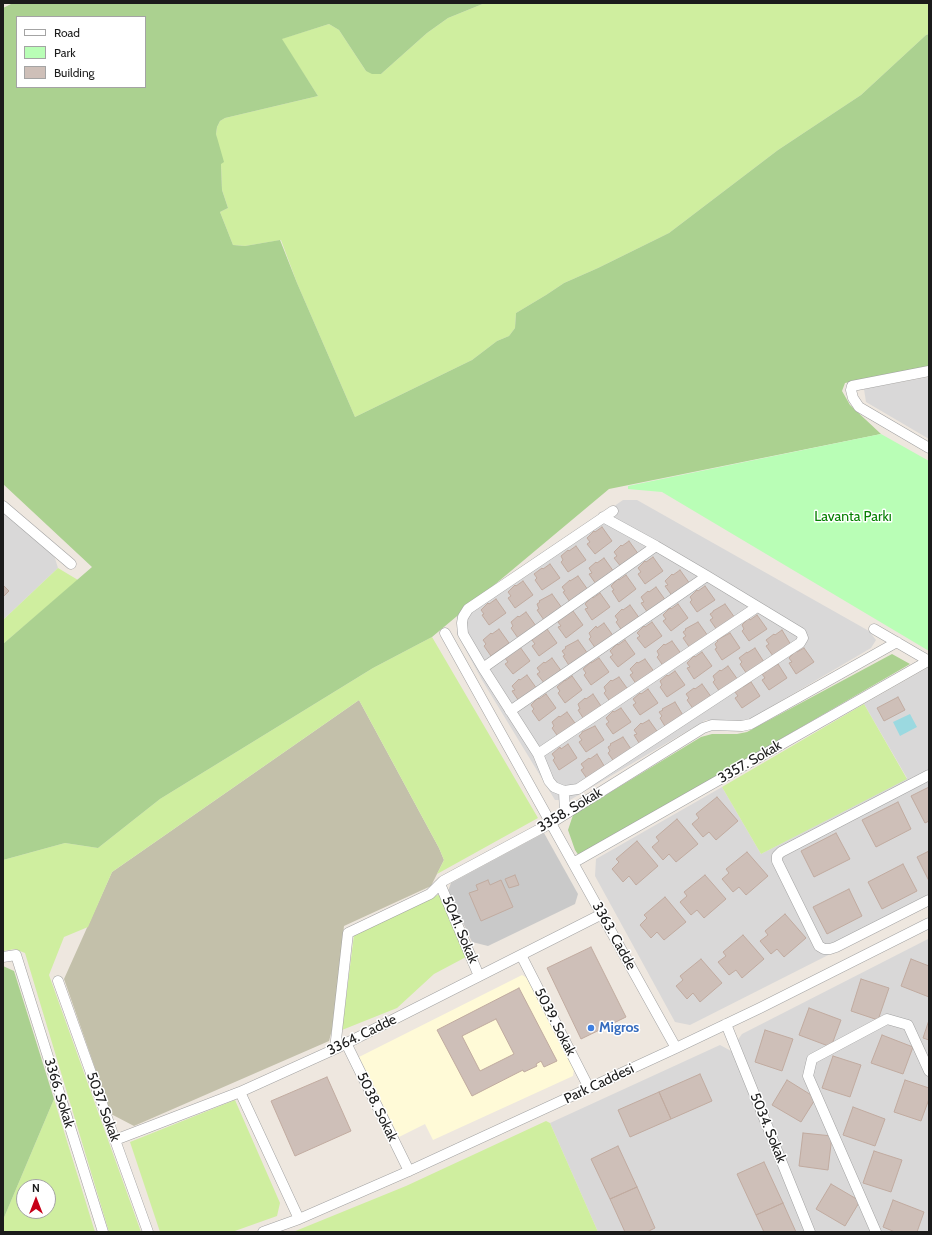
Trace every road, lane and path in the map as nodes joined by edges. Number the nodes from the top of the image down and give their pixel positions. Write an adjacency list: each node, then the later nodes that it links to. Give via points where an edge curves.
1 (929, 370): 2 (street, via 852,386 851,392 859,407)
2 (929, 448)
3 (3, 506): 7 (street)
4 (613, 510): 5 (street)
5 (603, 517): 6 (street); 14 (street, via 468,610 462,617 463,634)
6 (656, 546): 8 (street); 14 (street)
7 (70, 564)
8 (707, 576): 9 (street); 15 (street)
9 (757, 607): 16 (street); 18 (street, via 801,633 803,638 800,643 578,789)
10 (874, 629): 12 (street)
11 (445, 633): 20 (street, 3363. Cadde)
12 (896, 642): 13 (street); 19 (street, 3358. Sokak, via 750,724 707,726)
13 (928, 661): 21 (street, 3357. Sokak)
14 (483, 668): 15 (street)
15 (510, 711): 16 (street)
16 (538, 754): 18 (street, via 549,781 554,787)
17 (929, 775): 23 (street, via 781,852 777,856 777,861 819,946 824,949 836,947)
18 (564, 791): 19 (street)
19 (565, 814): 20 (street, 3358. Sokak)
20 (551, 823): 21 (street, 3363. Cadde); 22 (street, 3358. Sokak)
21 (573, 863): 24 (street, 3363. Cadde)
22 (440, 884): 28 (street, 5041. Sokak); 33 (street, 3358. Sokak, via 430,894 348,933)
23 (929, 900)
24 (602, 914): 26 (street, 3364. Cadde); 32 (street, 3363. Cadde)
25 (929, 923): 30 (street, Park Caddesi)
26 (521, 955): 28 (street, 3364. Cadde); 35 (street, 5039. Sokak)
27 (3, 957): 40 (street, 3366. Sokak, via 16,955)
28 (479, 976): 31 (street, 3364. Cadde)
29 (58, 981): 37 (street, 5037. Sokak)
30 (726, 1024): 32 (street, Park Caddesi); 43 (street, 5034. Sokak)
31 (346, 1043): 33 (street, 3364. Cadde); 38 (street, 5038. Sokak)
32 (676, 1048): 35 (street, Park Caddesi)
33 (335, 1049): 36 (street, 3364. Cadde)
34 (929, 1072): 44 (street, via 908,1025 887,1019 812,1059 808,1076)
35 (589, 1088): 38 (street, Park Caddesi)
36 (240, 1092): 37 (street, 3364. Cadde); 39 (street)
37 (115, 1140): 41 (street, 5037. Sokak)
38 (409, 1171): 39 (street, Park Caddesi)
39 (299, 1219): 42 (street, Park Caddesi)
40 (103, 1232)
41 (148, 1232)
42 (263, 1232)
43 (810, 1232)
44 (876, 1232)

